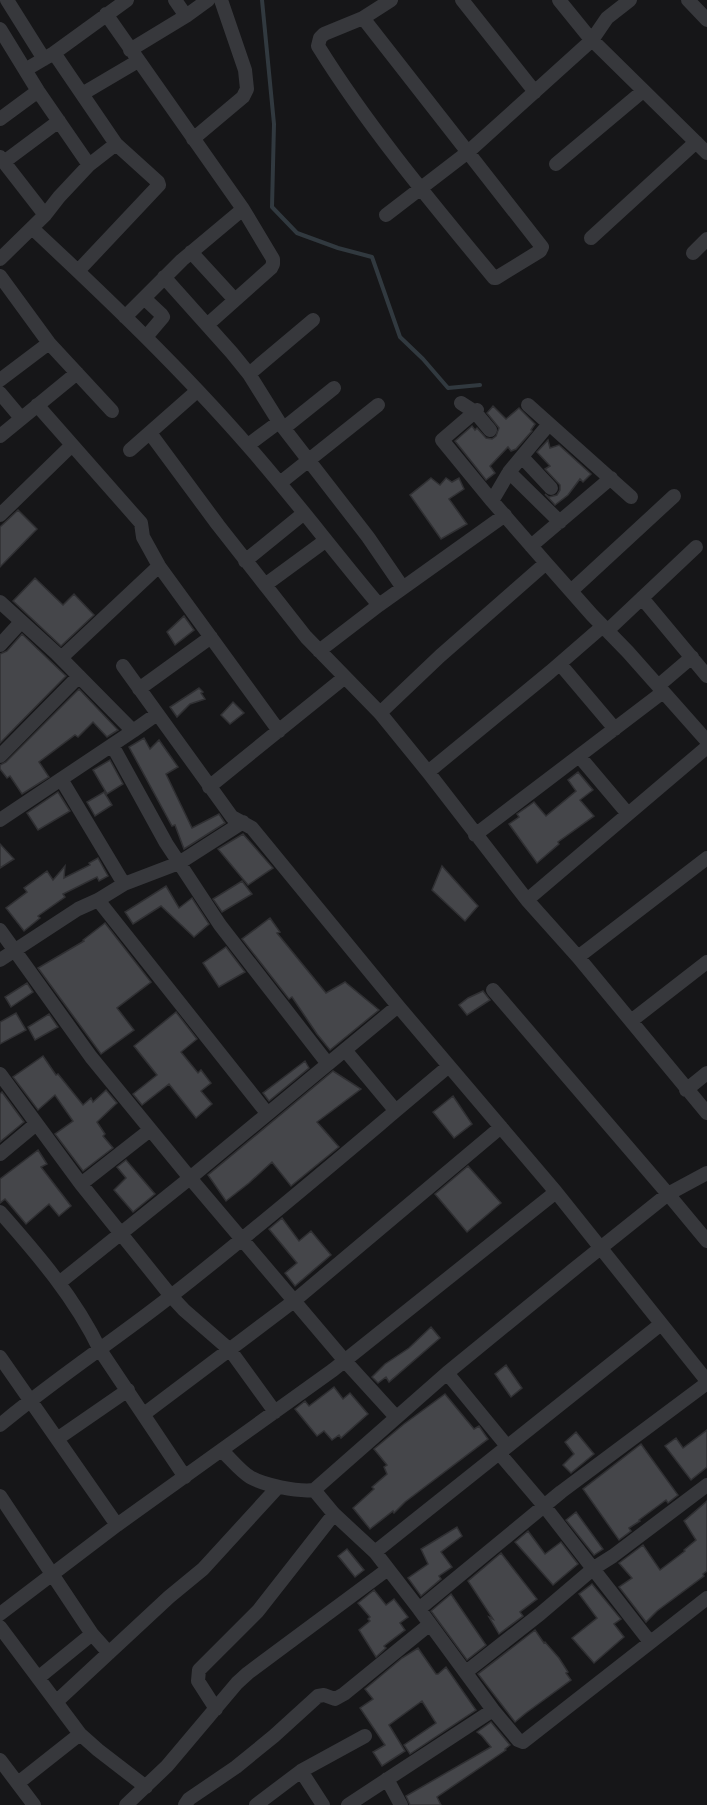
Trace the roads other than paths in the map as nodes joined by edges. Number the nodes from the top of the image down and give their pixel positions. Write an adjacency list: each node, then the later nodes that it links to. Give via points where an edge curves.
1 (7, 0): 17 (street)
2 (127, 0): 11 (street)
3 (175, 0): 12 (street)
4 (208, 0): 12 (street)
5 (221, 0): 26 (street, via 245,70 247,89 243,97)
6 (391, 0): 13 (street)
7 (462, 0): 22 (street)
8 (559, 0): 16 (street)
9 (630, 0): 16 (street, via 607,18)
10 (688, 0): 14 (street)
11 (106, 14): 17 (street); 18 (street)
12 (186, 16): 18 (street)
13 (363, 18): 29 (street); 34 (street, via 324,34 318,46)
14 (707, 20)
15 (0, 29): 19 (street)
16 (592, 40): 21 (street); 22 (street)
17 (49, 56): 19 (street); 23 (street)
18 (134, 56): 23 (street); 26 (street)
19 (25, 70): 20 (street)
20 (38, 91): 24 (street); 25 (street)
21 (643, 91): 27 (street); 32 (street)
22 (535, 92): 29 (street)
23 (82, 94): 28 (street)
24 (0, 119)
25 (59, 121): 31 (street); 33 (street)
26 (193, 139): 35 (street)
27 (696, 142): 30 (street); 39 (street)
28 (116, 144): 33 (street); 44 (street, via 159,185)
29 (468, 152): 34 (street); 34 (street, via 542,247 540,251 494,278)
30 (707, 153)
31 (2, 160): 36 (street)
32 (556, 164)
33 (89, 165): 36 (street)
34 (420, 189): 37 (street)
35 (243, 209): 41 (street); 48 (street, via 273,264)
36 (45, 215): 38 (street)
37 (386, 215)
38 (32, 228): 43 (street); 44 (street)
39 (591, 238)
40 (707, 239): 42 (street)
41 (191, 252): 46 (street); 48 (street)
42 (693, 253)
43 (0, 259)
44 (78, 272): 49 (street)
45 (0, 276): 53 (street)
46 (164, 277): 47 (street); 51 (street)
47 (144, 298): 49 (street); 52 (street, via 163,317)
48 (235, 300): 51 (street)
49 (125, 317): 52 (street)
50 (313, 321): 55 (street)
51 (207, 325): 55 (street)
52 (146, 337): 58 (street)
53 (49, 343): 54 (street); 56 (street)
54 (77, 373): 61 (street); 64 (street)
55 (249, 374): 68 (street)
56 (0, 380)
57 (334, 388): 68 (street)
58 (197, 391): 70 (street); 73 (street)
59 (0, 393): 66 (street)
60 (461, 403): 65 (street)
61 (37, 405): 66 (street); 72 (street)
62 (378, 405): 76 (street)
63 (528, 405): 67 (street)
64 (112, 411)
65 (476, 411): 69 (street); 83 (street, via 442,440)
66 (21, 418): 71 (street)
67 (549, 424): 75 (street); 78 (street)
68 (281, 425): 73 (street); 76 (street)
69 (490, 430)
70 (150, 433): 74 (street); 91 (street)
71 (0, 436)
72 (72, 445): 85 (street); 93 (street, via 141,523 143,537)
73 (248, 445): 79 (street)
74 (130, 450)
75 (522, 457): 77 (street); 80 (street)
76 (309, 461): 79 (street); 95 (street)
77 (509, 472): 83 (street); 87 (street)
78 (611, 478): 82 (street); 87 (street)
79 (280, 483): 84 (street)
80 (551, 488)
81 (674, 496): 96 (street)
82 (631, 497)
83 (492, 501): 86 (street)
84 (304, 513): 88 (street); 91 (street)
85 (0, 515)
86 (504, 515): 89 (street); 95 (street)
87 (560, 522): 89 (street)
88 (325, 541): 94 (street); 99 (street)
89 (531, 546): 92 (street)
90 (696, 547): 97 (street)
91 (245, 561): 94 (street)
92 (546, 564): 96 (street); 114 (street)
93 (159, 566): 102 (street); 106 (street)
94 (264, 585): 104 (street)
95 (403, 588): 99 (street)
96 (571, 591): 101 (street)
97 (642, 598): 101 (street); 105 (street)
98 (0, 603): 100 (street)
99 (379, 605): 104 (street)
100 (21, 622): 103 (street); 106 (street)
101 (605, 628): 107 (street); 113 (street)
102 (211, 637): 112 (street); 118 (street)
103 (0, 645)
104 (320, 651): 111 (street)
105 (692, 657): 110 (street); 113 (street)
106 (61, 658): 109 (street)
107 (560, 664): 116 (street); 124 (street)
108 (123, 666): 112 (street)
109 (79, 676): 117 (street); 122 (street)
110 (707, 676)
111 (345, 677): 114 (street); 118 (street)
112 (140, 689): 115 (street)
113 (661, 689): 116 (street); 119 (street)
114 (380, 713): 124 (street)
115 (157, 714): 117 (street); 126 (street)
116 (615, 729): 123 (street)
117 (133, 731): 120 (street)
118 (279, 731): 126 (street)
119 (707, 741)
120 (112, 745): 125 (street); 132 (street)
121 (707, 747): 127 (street)
122 (0, 756)
123 (579, 756): 127 (street); 130 (street)
124 (428, 772): 130 (street)
125 (61, 779): 128 (street); 133 (street)
126 (209, 787): 129 (street, via 232,817)
127 (628, 814): 135 (street)
128 (0, 820)
129 (243, 822): 132 (street); 142 (street, via 252,828)
130 (475, 835): 135 (street)
131 (707, 858): 138 (street)
132 (179, 863): 133 (street); 145 (street, via 220,925)
133 (124, 884): 134 (street)
134 (98, 900): 137 (street); 151 (street)
135 (527, 900): 138 (street)
136 (0, 930): 137 (street)
137 (14, 950): 139 (street); 155 (street, via 91,1057)
138 (578, 957): 143 (street)
139 (0, 960)
140 (707, 962): 143 (street)
141 (493, 990): 161 (street)
142 (398, 1006): 144 (street); 146 (street)
143 (631, 1021): 149 (street)
144 (345, 1050): 145 (street); 150 (street)
145 (327, 1064): 151 (street)
146 (449, 1066): 150 (street); 154 (street)
147 (707, 1073): 149 (street)
148 (0, 1074): 153 (street)
149 (686, 1090): 152 (street)
150 (395, 1110): 164 (street)
151 (267, 1113): 158 (street)
152 (707, 1113)
153 (36, 1124): 156 (street); 159 (street)
154 (501, 1127): 160 (street); 169 (street)
155 (150, 1130): 158 (street); 159 (street)
156 (0, 1154)
157 (707, 1173): 161 (street)
158 (190, 1179): 163 (street); 164 (street)
159 (81, 1184): 163 (street)
160 (556, 1192): 166 (street); 174 (street)
161 (669, 1194): 165 (street); 166 (street)
162 (0, 1212): 167 (street)
163 (122, 1234): 167 (street); 168 (street)
164 (242, 1239): 168 (street); 169 (street)
165 (707, 1241)
166 (601, 1248): 170 (street); 175 (street)
167 (59, 1283): 171 (street)
168 (171, 1296): 171 (street); 172 (street)
169 (294, 1300): 172 (street); 174 (street)
170 (661, 1324): 176 (street); 184 (street)
171 (100, 1350): 177 (street); 178 (street)
172 (230, 1350): 179 (street); 180 (street)
173 (0, 1357): 178 (street)
174 (345, 1361): 179 (street); 181 (street)
175 (447, 1373): 181 (street); 184 (street)
176 (706, 1379): 191 (street)
177 (128, 1390): 180 (street); 183 (street)
178 (29, 1400): 182 (street); 183 (street)
179 (275, 1412): 185 (street)
180 (144, 1414): 186 (street)
181 (396, 1417): 189 (street)
182 (0, 1425)
183 (57, 1439): 193 (street)
184 (503, 1450): 191 (street); 194 (street)
185 (222, 1451): 186 (street); 188 (street, via 249,1477)
186 (186, 1477): 193 (street)
187 (707, 1485): 195 (street)
188 (278, 1487): 189 (street); 205 (street, via 203,1569)
189 (314, 1490): 192 (street)
190 (0, 1496): 197 (street)
191 (545, 1507): 195 (street); 199 (street)
192 (334, 1514): 194 (street); 209 (street, via 258,1611 199,1670 198,1681)
193 (117, 1525): 197 (street)
194 (375, 1552): 196 (street)
195 (594, 1568): 204 (street); 206 (street)
196 (388, 1569): 199 (street); 209 (street, via 264,1659)
197 (52, 1573): 200 (street); 203 (street)
198 (707, 1598): 204 (street)
199 (419, 1609): 201 (street)
200 (0, 1614)
201 (430, 1624): 206 (street); 220 (street, via 344,1694 335,1699 318,1696 274,1736)
202 (0, 1627): 207 (street)
203 (92, 1634): 205 (street); 207 (street)
204 (650, 1642): 210 (street, via 523,1742)
205 (110, 1653): 208 (street)
206 (466, 1672): 210 (street)
207 (38, 1678): 208 (street)
208 (56, 1702): 211 (street)
209 (216, 1709): 217 (street)
210 (493, 1710): 215 (street)
211 (80, 1734): 216 (street); 217 (street)
212 (365, 1736): 214 (street)
213 (3, 1769): 216 (street)
214 (302, 1771): 221 (street); 222 (street)
215 (387, 1779): 223 (street); 224 (street)
216 (18, 1783): 218 (street)
217 (146, 1787): 219 (street)
218 (34, 1805)
219 (126, 1805)
220 (185, 1805)
221 (256, 1805)
222 (323, 1805)
223 (348, 1805)
224 (401, 1805)

